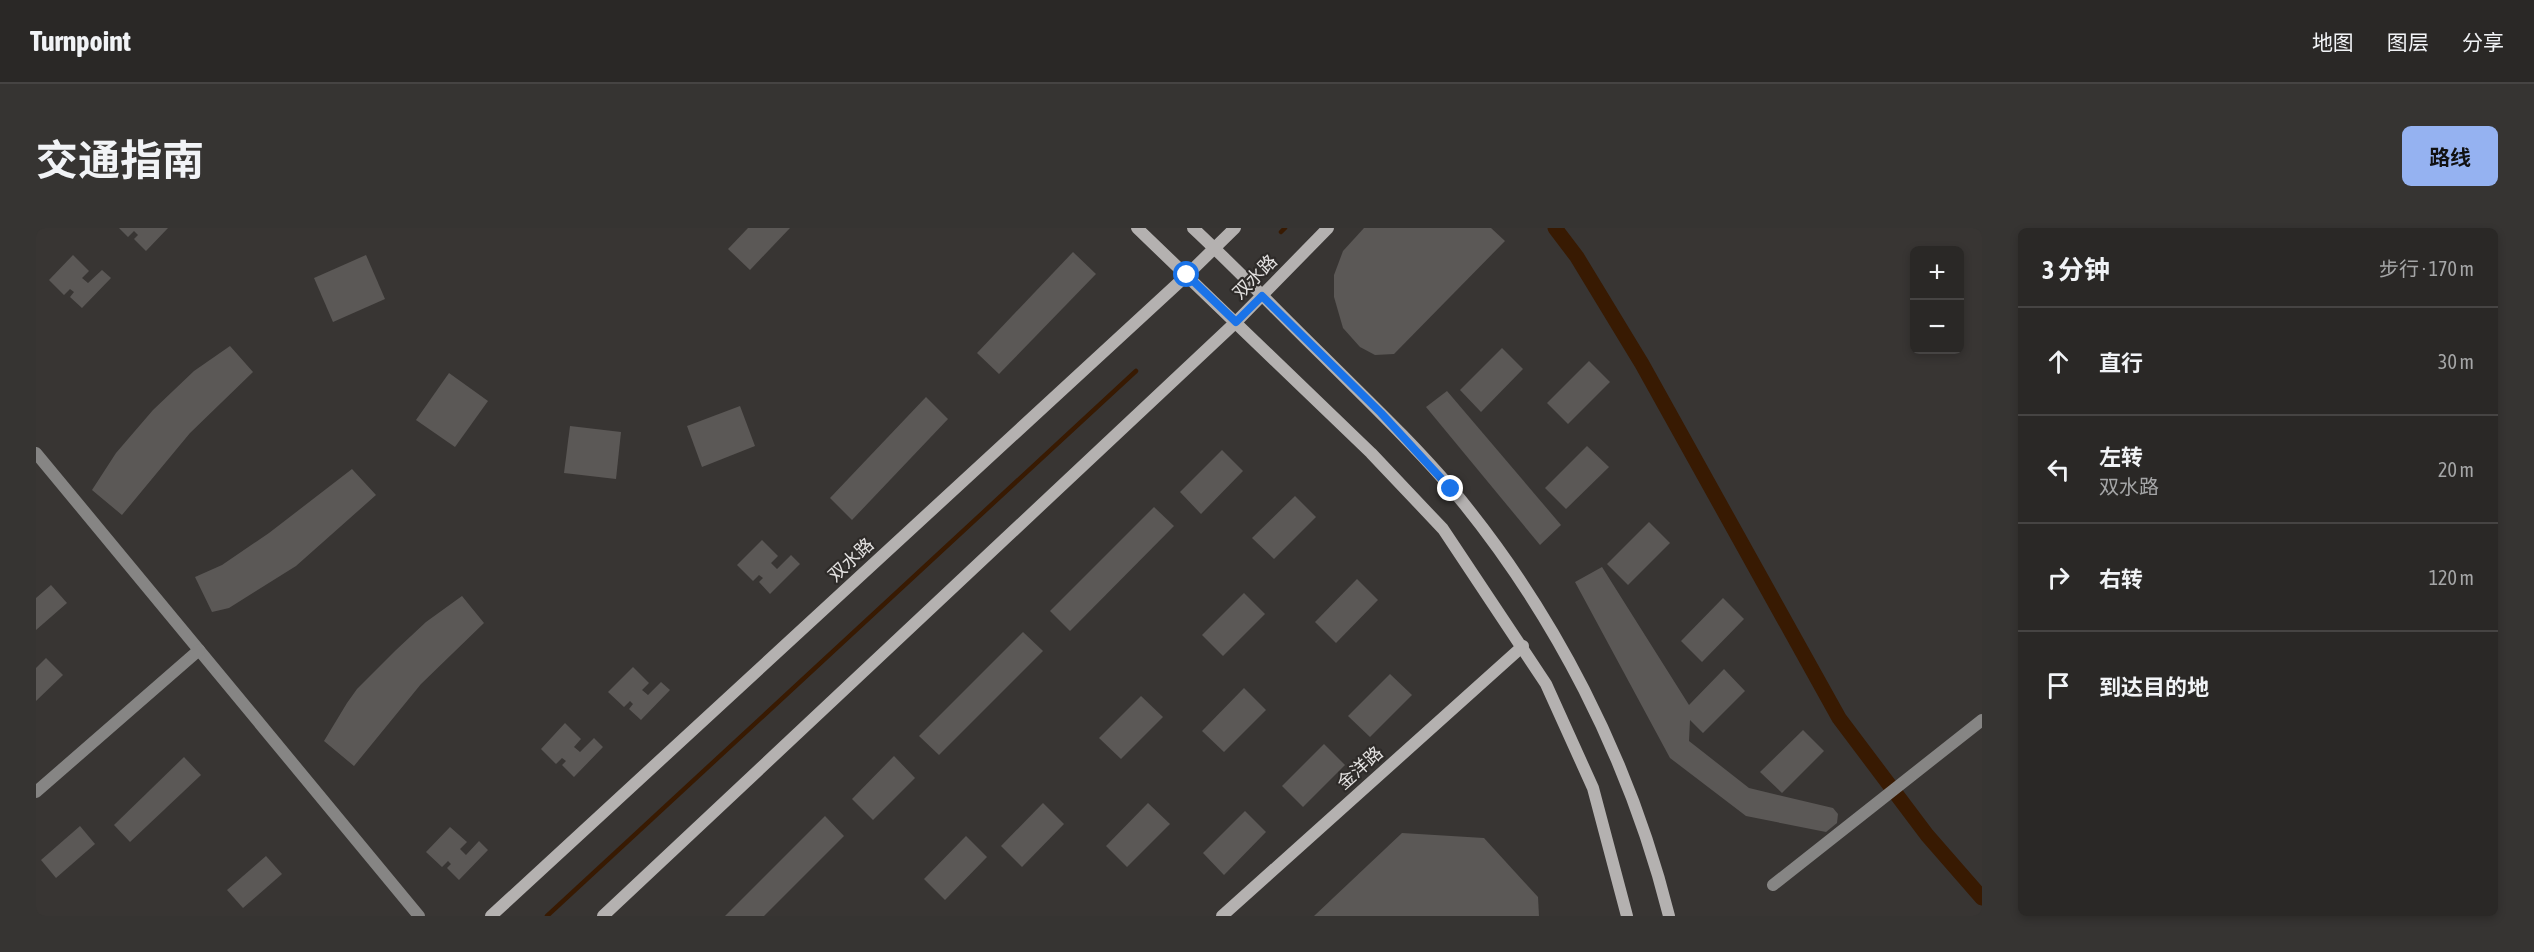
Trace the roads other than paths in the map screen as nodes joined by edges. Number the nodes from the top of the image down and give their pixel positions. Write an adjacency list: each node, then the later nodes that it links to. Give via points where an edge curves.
1 (1137, 228): 6 (main road)
2 (1193, 228): 5 (main road)
3 (1234, 228): 5 (main road, 双水路)
4 (1328, 228): 7 (main road, 双水路)
5 (1214, 248): 6 (main road, 双水路); 7 (main road)
6 (1187, 275): 8 (main road); 17 (main road, 双水路)
7 (1262, 296): 8 (main road, 双水路); 22 (main road, via 1381,413 1451,489 1515,574 1580,680 1630,789)
8 (1236, 322): 10 (main road, via 1443,529); 18 (main road, 双水路)
9 (36, 453): 11 (street)
10 (1523, 646): 15 (main road, via 1546,684 1593,788); 19 (main road, 金洋路)
11 (199, 650): 13 (street); 16 (street)
12 (1982, 720): 14 (street)
13 (36, 792)
14 (1773, 885)
15 (1622, 896): 20 (main road); 21 (main road)
16 (418, 916)
17 (491, 916)
18 (603, 916)
19 (1222, 916)
20 (1622, 916)
21 (1627, 916)
22 (1669, 916)

